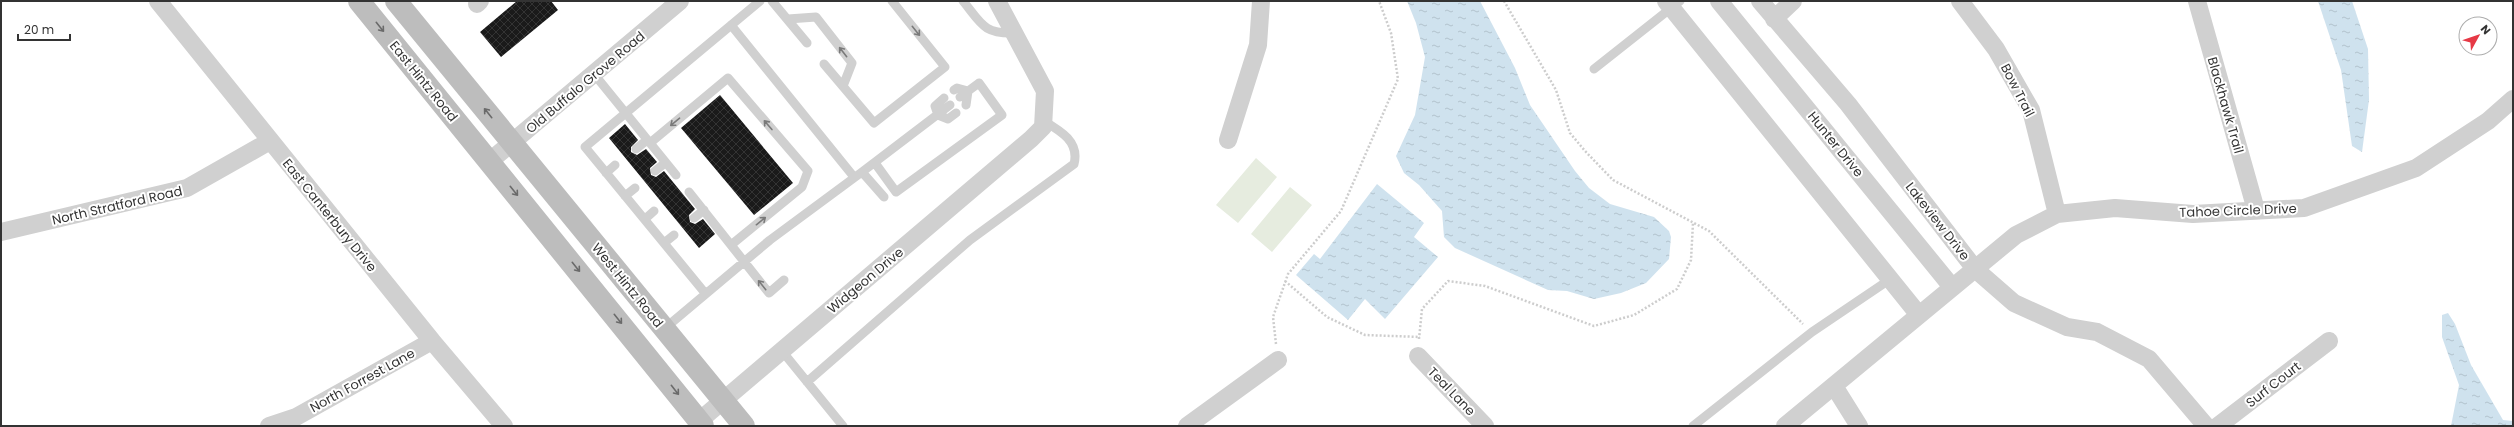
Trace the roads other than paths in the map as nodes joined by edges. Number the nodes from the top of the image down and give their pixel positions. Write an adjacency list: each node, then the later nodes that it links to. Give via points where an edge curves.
1 (158, 1): 36 (street, East Canterbury Drive)
2 (359, 1): 40 (main road, East Hintz Road, one-way to 40)
3 (396, 1): 38 (main road, one-way to 3)
4 (680, 1): 24 (street, Old Buffalo Grove Road)
5 (760, 1): 19 (lane)
6 (772, 1): 17 (lane)
7 (892, 1): 25 (lane, one-way to 25, via 944,67 874,123)
8 (963, 1): 20 (lane, via 987,30 998,34)
9 (997, 1): 20 (street, Widgeon Drive)
10 (1261, 1): 35 (street, via 1258,45)
11 (1719, 1): 67 (street, Hunter Drive)
12 (1760, 1): 18 (street, Lakeview Drive)
13 (1793, 1): 18 (street)
14 (1960, 1): 56 (street, Bow Trail, via 1996,49 2031,110)
15 (2197, 1): 54 (street, Blackhawk Trail)
16 (1672, 3): 23 (lane); 66 (street)
17 (788, 19): 21 (lane); 25 (lane, one-way to 17, via 852,63 816,17)
18 (1774, 19): 64 (street, Lakeview Drive, via 1848,104)
19 (731, 25): 31 (lane); 48 (lane)
20 (1014, 33): 34 (street, Widgeon Drive, via 1045,91 1045,113)
21 (807, 43)
22 (824, 64): 25 (lane)
23 (1594, 68)
24 (594, 74): 31 (lane); 38 (street, Old Buffalo Grove Road)
25 (843, 86)
26 (968, 91): 27 (lane, via 957,88); 30 (lane); 51 (lane, via 979,83 1002,115)
27 (957, 94)
28 (2513, 99): 54 (street, Tahoe Circle Drive, via 2488,121 2416,168 2304,208)
29 (947, 102): 33 (lane, via 935,106)
30 (966, 105)
31 (625, 112): 37 (lane); 46 (lane, via 585,147)
32 (956, 113): 33 (lane, via 948,120)
33 (938, 115): 42 (lane)
34 (1042, 120): 73 (street, Widgeon Drive, via 1042,127 1031,139); 76 (lane, via 1060,130 1072,143 1076,155 1074,164 970,240)
35 (1228, 140)
36 (270, 141): 59 (street, North Stratford Road, via 187,188); 71 (street, East Canterbury Drive)
37 (648, 141): 39 (lane); 41 (lane); 62 (lane, one-way to 37, via 802,187 808,171 728,78)
38 (512, 144): 40 (street, Old Buffalo Grove Road); 70 (main road, West Hintz Road)
39 (636, 149)
40 (490, 161): 79 (main road, one-way to 79)
41 (665, 163): 44 (lane); 47 (lane)
42 (875, 163): 45 (lane); 51 (lane)
43 (616, 166): 46 (lane)
44 (655, 171)
45 (862, 172): 48 (lane); 51 (lane, via 882,199)
46 (606, 173): 52 (lane)
47 (676, 176)
48 (854, 177): 63 (lane)
49 (635, 188): 52 (lane)
50 (689, 192): 53 (lane)
51 (896, 192)
52 (625, 196): 58 (lane)
53 (704, 210): 57 (lane); 62 (lane)
54 (2256, 210): 56 (street, Tahoe Circle Drive, via 2193,214 2115,208)
55 (654, 211): 58 (lane)
56 (2057, 214): 64 (street, Tahoe Circle Drive, via 2016,235)
57 (694, 218)
58 (645, 219): 61 (lane)
59 (1, 232)
60 (674, 235): 61 (lane)
61 (664, 243): 68 (lane)
62 (731, 245): 63 (lane)
63 (743, 262): 65 (lane, one-way to 63, via 769,293); 68 (lane)
64 (1975, 269): 67 (street, Lakeview Drive); 89 (street, via 2014,303 2067,327 2097,332 2149,359)
65 (784, 280)
66 (1889, 280): 69 (street); 86 (lane, via 1812,332)
67 (1952, 287): 69 (street, Lakeview Drive)
68 (706, 293): 70 (lane)
69 (1919, 315): 77 (street, Lakeview Drive)
70 (664, 329): 78 (main road, West Hintz Road)
71 (432, 341): 80 (street, North Forrest Lane, via 296,417); 81 (street, East Canterbury Drive)
72 (2329, 341): 90 (street, Surf Court)
73 (782, 352): 76 (lane); 78 (street, Widgeon Drive)
74 (1418, 356): 85 (street, Teal Lane)
75 (1278, 360): 84 (street)
76 (807, 382): 83 (lane)
77 (1834, 386): 87 (street, Lakeview Drive); 88 (street)
78 (724, 401): 79 (street, Widgeon Drive); 82 (main road, West Hintz Road)
79 (701, 424)
80 (269, 426)
81 (504, 426)
82 (744, 426)
83 (843, 426)
84 (1187, 426)
85 (1485, 426)
86 (1693, 426)
87 (1785, 426)
88 (1859, 426)
89 (2206, 426)
90 (2218, 426)

